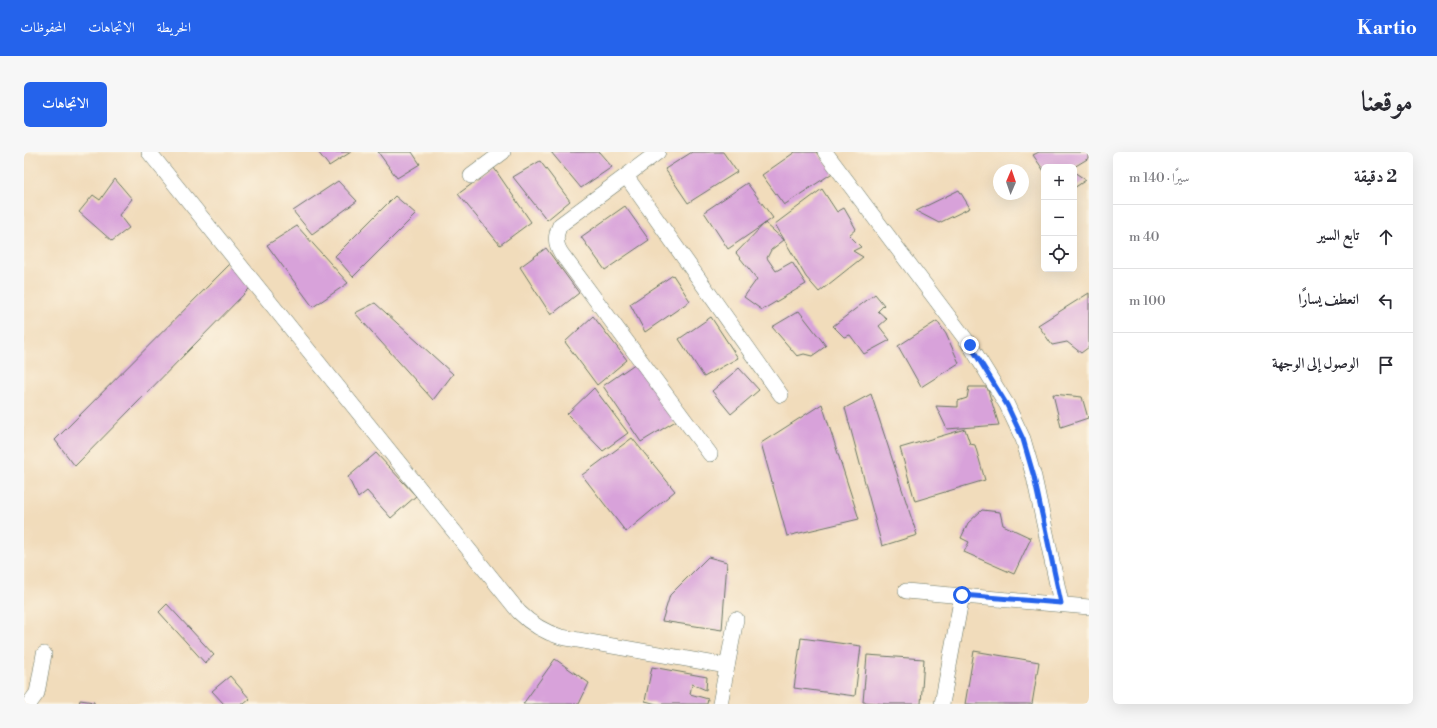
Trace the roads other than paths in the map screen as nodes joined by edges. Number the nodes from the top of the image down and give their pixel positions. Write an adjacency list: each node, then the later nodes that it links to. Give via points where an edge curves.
1 (149, 152): 15 (street, via 519,612 532,624 561,637)
2 (503, 152): 5 (street)
3 (658, 152): 6 (street)
4 (825, 152): 11 (street, via 970,345 1007,405 1023,439 1034,477)
5 (471, 176)
6 (626, 176): 7 (street); 8 (street, via 560,225 556,234 556,245)
7 (781, 395)
8 (710, 454)
9 (906, 591): 10 (street)
10 (962, 595): 11 (street); 18 (street)
11 (1061, 603): 12 (street)
12 (1089, 606)
13 (736, 619): 15 (street)
14 (44, 654): 16 (street, via 37,693)
15 (727, 666): 17 (street)
16 (28, 704)
17 (720, 704)
18 (942, 704)

